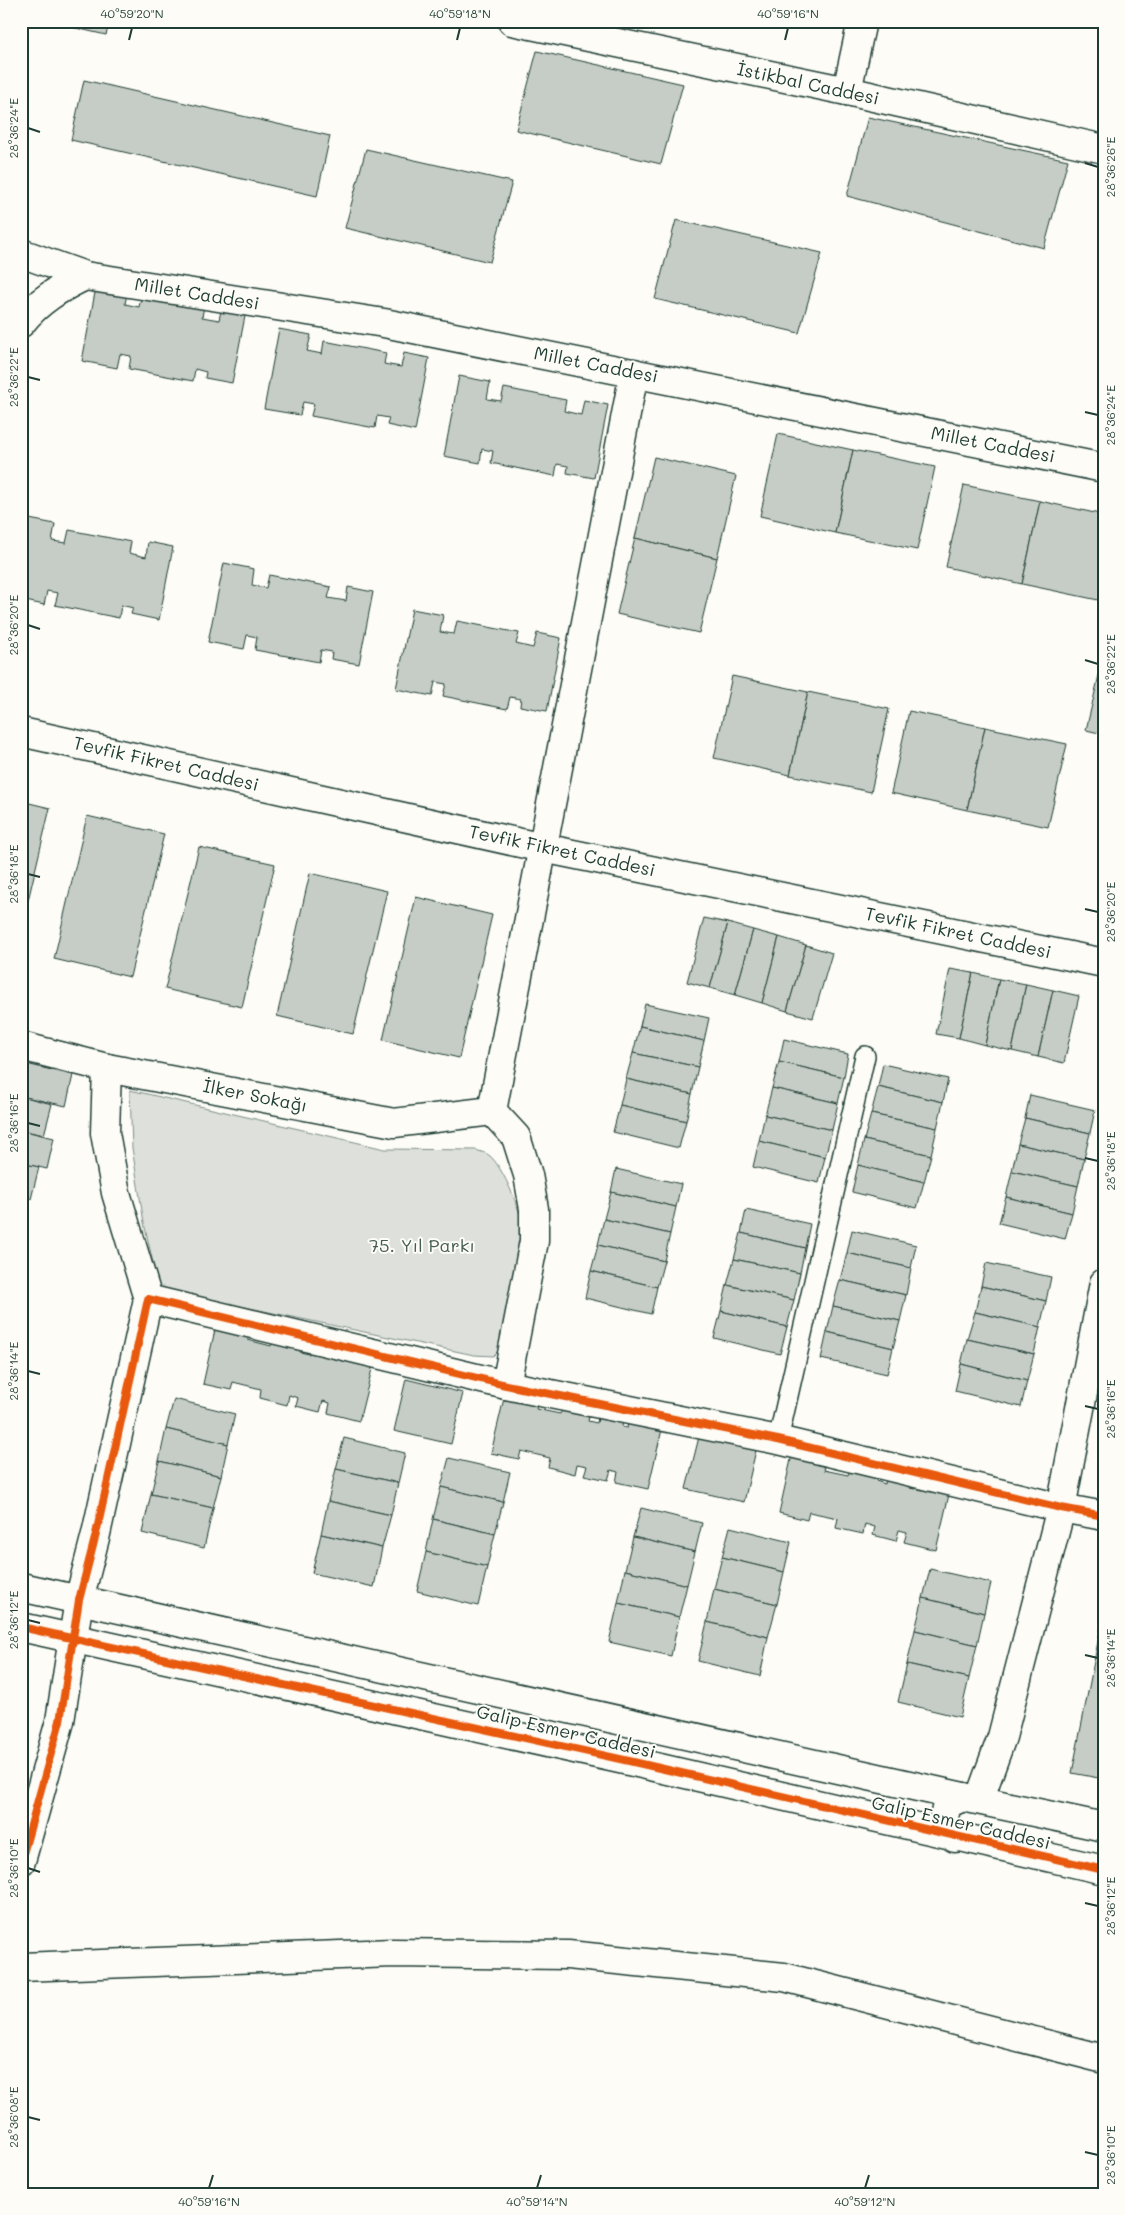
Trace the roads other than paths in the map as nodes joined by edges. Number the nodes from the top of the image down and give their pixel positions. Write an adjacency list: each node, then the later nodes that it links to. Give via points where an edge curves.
1 (512, 21): 3 (street, İstikbal Caddesi)
2 (862, 21): 3 (street)
3 (846, 91): 4 (street, İstikbal Caddesi)
4 (1104, 149)
5 (21, 253): 6 (street, Millet Caddesi)
6 (85, 276): 7 (street, via 59,288); 8 (street, Millet Caddesi, via 384,322)
7 (21, 323)
8 (634, 373): 9 (street, Millet Caddesi); 11 (street)
9 (1104, 468)
10 (21, 732): 11 (street, Tevfik Fikret Caddesi)
11 (543, 848): 12 (street, Tevfik Fikret Caddesi); 16 (street)
12 (1104, 963)
13 (21, 1046): 15 (street, İlker Sokağı)
14 (865, 1056): 20 (lane)
15 (107, 1068): 16 (street, İlker Sokağı, via 394,1123); 18 (street, via 105,1133 116,1193)
16 (492, 1111): 19 (street, via 516,1137 534,1209 534,1241)
17 (1104, 1283): 21 (street)
18 (148, 1299): 19 (street); 24 (street)
19 (506, 1385): 20 (street)
20 (778, 1440): 21 (street)
21 (1061, 1508): 22 (street); 27 (street, via 1002,1738)
22 (1104, 1516)
23 (21, 1587): 24 (street)
24 (79, 1600): 26 (street); 27 (street)
25 (21, 1627): 26 (street, Galip Esmer Caddesi)
26 (73, 1638): 29 (street, Galip Esmer Caddesi, via 629,1761); 31 (street, via 60,1721)
27 (979, 1800): 28 (street); 29 (street, via 947,1804 943,1822); 30 (street, Galip Esmer Caddesi, via 1003,1817 999,1836)
28 (1104, 1827)
29 (955, 1838): 30 (street, Galip Esmer Caddesi)
30 (985, 1845): 32 (street, Galip Esmer Caddesi)
31 (21, 1861)
32 (1104, 1870)
33 (21, 1967): 34 (street, via 393,1953 568,1955 784,1976)
34 (1104, 2059)

